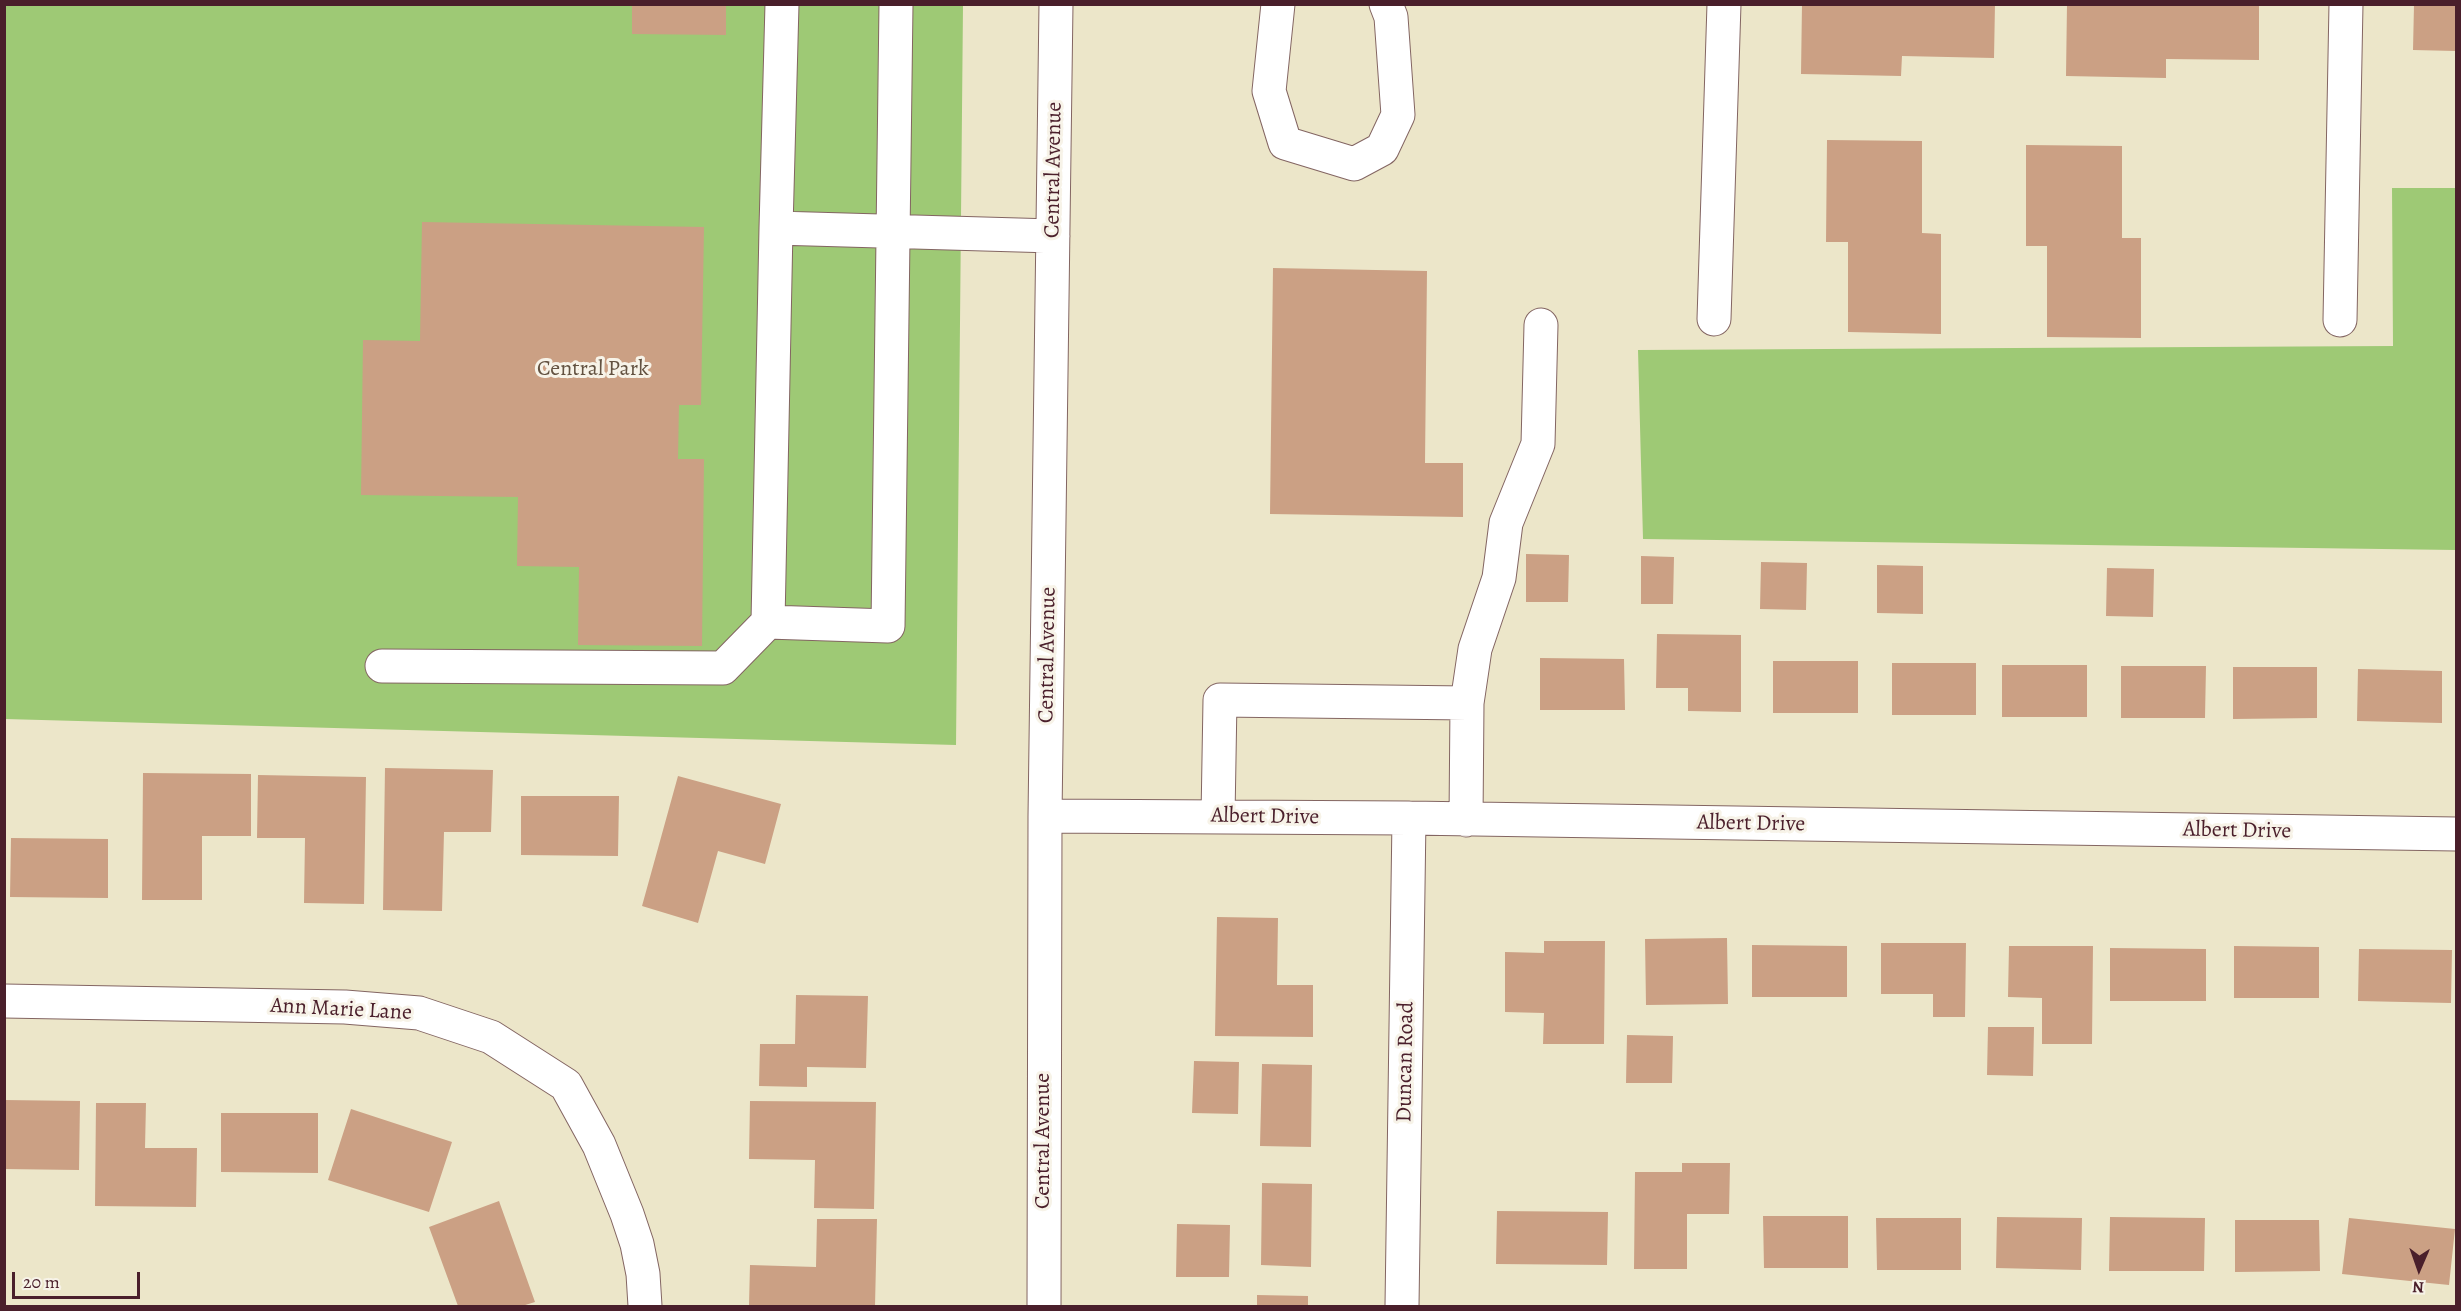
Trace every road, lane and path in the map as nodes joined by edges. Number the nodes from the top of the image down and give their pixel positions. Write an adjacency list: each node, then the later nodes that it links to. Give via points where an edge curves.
1 (782, 4): 8 (street)
2 (896, 4): 9 (street)
3 (1056, 4): 10 (street, Central Avenue)
4 (1278, 4): 5 (street, via 1269,91 1285,143 1354,164 1382,149 1398,115 1391,17)
5 (1386, 4)
6 (1724, 4): 11 (street)
7 (2346, 4): 12 (street)
8 (776, 228): 9 (street); 14 (street)
9 (893, 231): 10 (street); 14 (street, via 888,626)
10 (1053, 236): 17 (street, Central Avenue)
11 (1714, 319)
12 (2340, 320)
13 (1541, 325): 16 (street, via 1538,444 1506,523 1499,578 1475,649)
14 (768, 622): 15 (street, via 723,668)
15 (382, 666)
16 (1467, 703): 18 (street, via 1220,700); 20 (street)
17 (1045, 816): 18 (street, Albert Drive); 24 (street, Central Avenue)
18 (1218, 817): 19 (street, Albert Drive)
19 (1409, 818): 20 (street, Albert Drive); 25 (street, Duncan Road)
20 (1466, 820): 21 (street, Albert Drive)
21 (2457, 834)
22 (4, 1001): 23 (street, Ann Marie Lane, via 345,1007 418,1013 491,1036 566,1084 599,1144 627,1214 637,1244)
23 (645, 1306)
24 (1044, 1306)
25 (1402, 1306)

